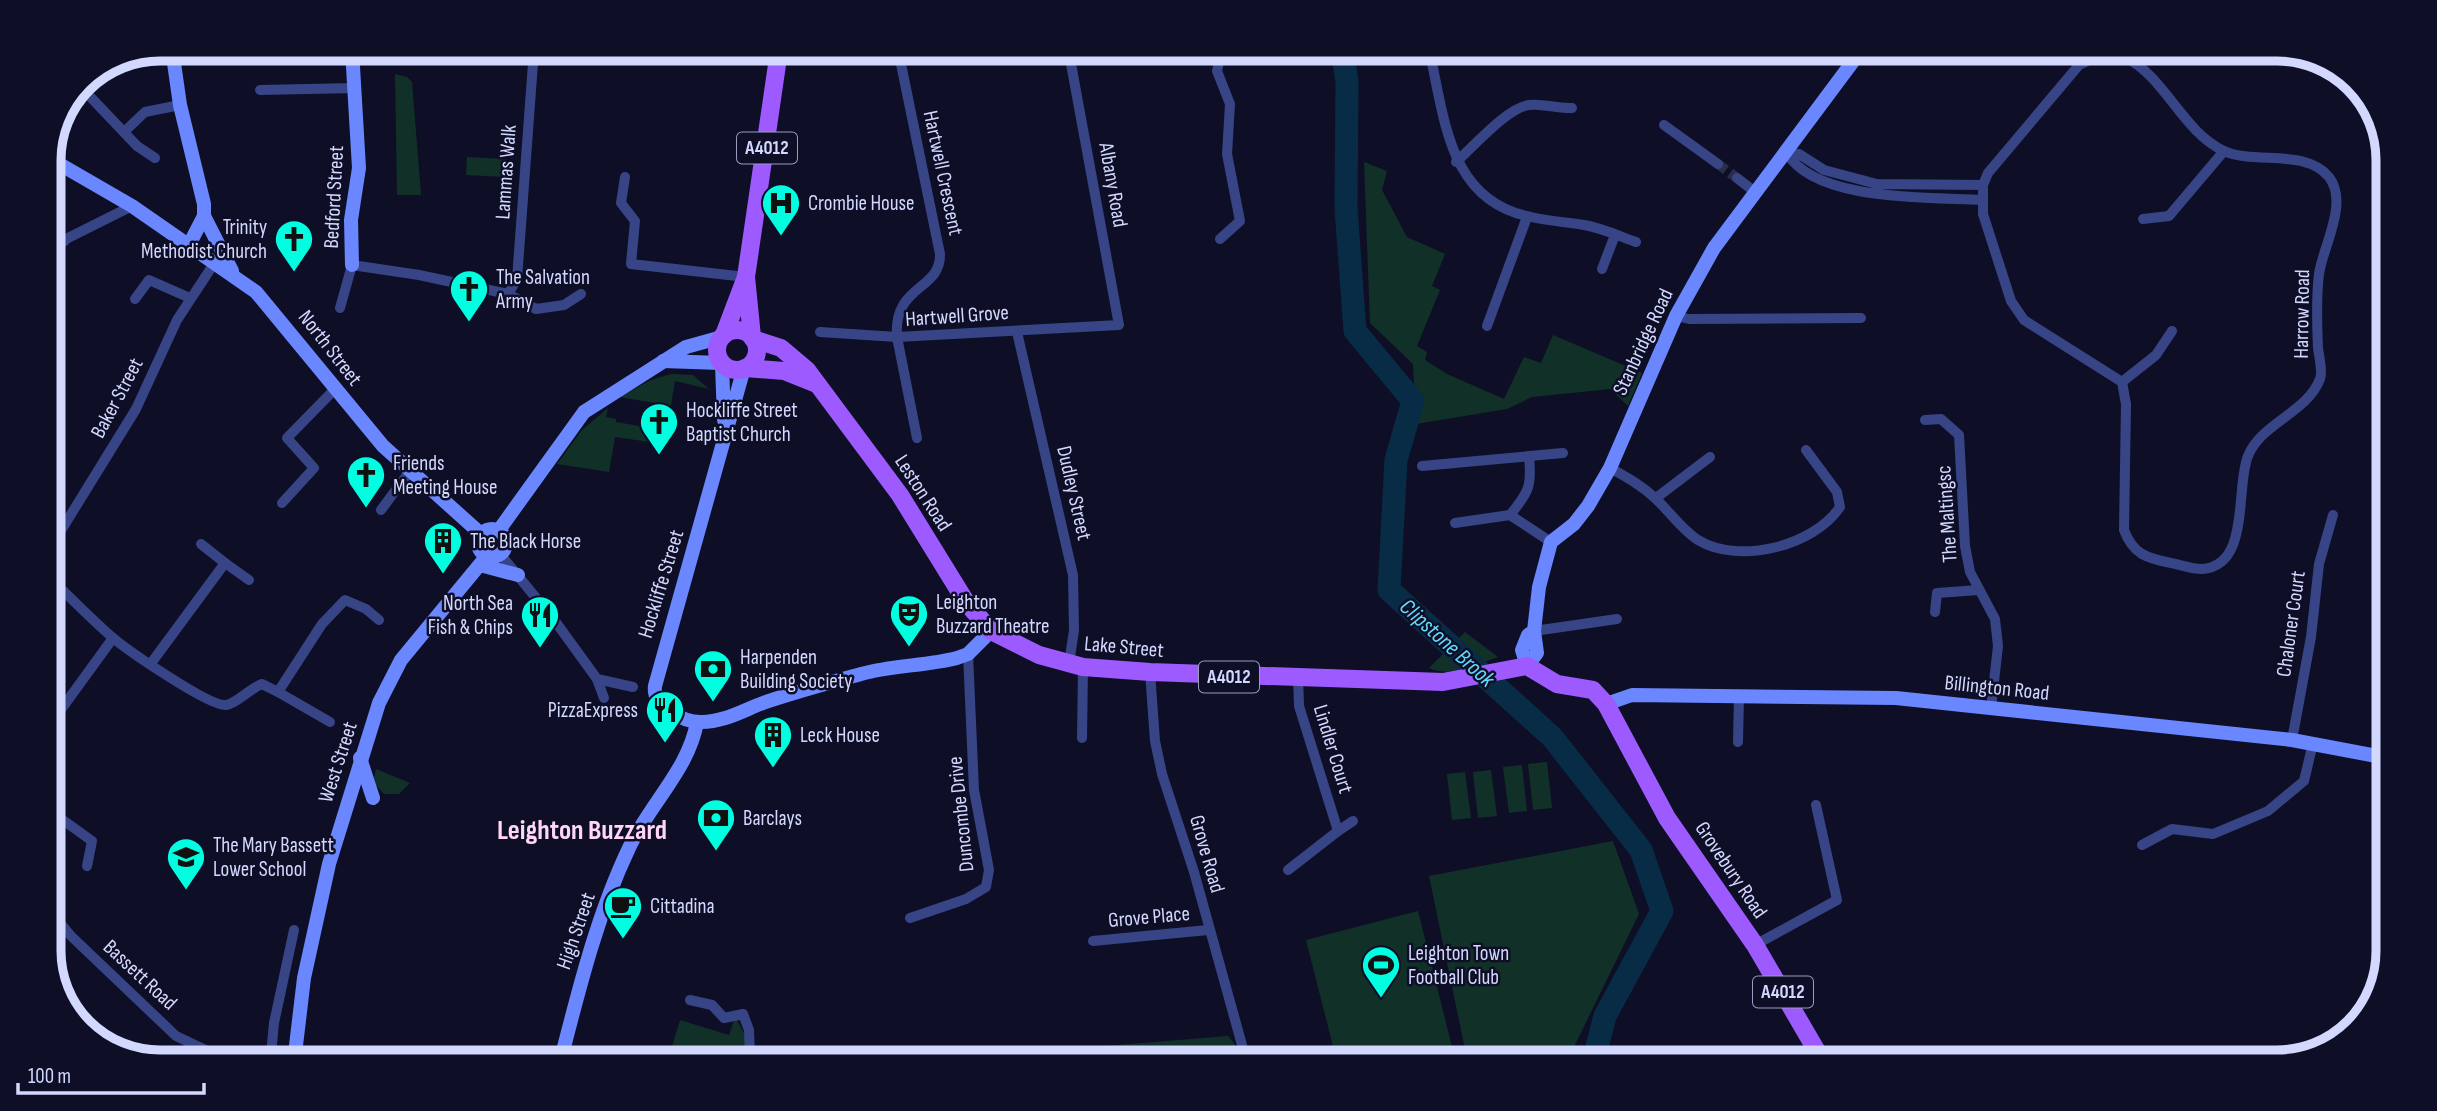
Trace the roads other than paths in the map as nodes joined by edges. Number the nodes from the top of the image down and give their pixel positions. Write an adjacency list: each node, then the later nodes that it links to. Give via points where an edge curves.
1 (174, 61): 15 (street)
2 (353, 61): 12 (street, Bedford Street)
3 (533, 61): 45 (street, Lammas Walk, via 517,279)
4 (778, 61): 43 (main road, A4012)
5 (899, 61): 57 (street, Hartwell Crescent, via 940,254 936,271 900,306)
6 (1070, 61): 51 (street, Albany Road)
7 (1219, 61): 35 (street, via 1217,71 1230,104 1227,154 1240,221)
8 (1432, 61): 22 (street)
9 (1853, 61): 20 (street, Stanbridge Road)
10 (2087, 61): 27 (street, via 1988,173)
11 (2133, 61): 19 (street, Harrow Road, via 2143,66 2206,139)
12 (355, 88): 13 (street); 40 (street, Bedford Street, via 359,168 351,220)
13 (260, 90)
14 (87, 94): 18 (street)
15 (180, 105): 18 (street, via 145,112); 31 (street)
16 (1572, 108): 22 (street, via 1528,104 1514,110)
17 (1664, 125): 23 (street)
18 (124, 132): 21 (street)
19 (2224, 151): 33 (street, via 2169,216); 62 (street, Harrow Road, via 2311,163 2330,178 2338,200 2319,275 2321,378 2305,401 2247,456 2234,547 2223,562 2203,569 2147,558 2130,547 2123,530 2126,404)
20 (1787, 153): 27 (street, via 1799,154 1824,170 1877,184); 28 (street, Stanbridge Road); 29 (street, via 1792,163 1824,182 1876,194)
21 (155, 158)
22 (1456, 162): 32 (street, via 1495,202)
23 (1718, 164)
24 (61, 165): 30 (street, North Street)
25 (625, 177): 43 (street, via 621,203 635,221 632,264)
26 (1737, 178): 28 (street)
27 (1983, 185): 29 (street)
28 (1755, 192): 49 (street, Stanbridge Road, via 1714,248)
29 (1982, 200): 62 (street, via 2011,301 2024,320)
30 (132, 206): 37 (street); 38 (street, North Street)
31 (204, 216): 38 (street); 42 (street)
32 (1527, 217): 34 (street); 52 (street)
33 (2143, 219)
34 (1615, 235): 36 (street); 41 (street)
35 (1220, 239)
36 (1636, 242)
37 (61, 244)
38 (189, 245): 39 (street, North Street)
39 (215, 262): 42 (street, North Street); 46 (street, Baker Street)
40 (352, 265): 45 (street); 48 (street)
41 (1602, 269)
42 (233, 273): 64 (street, North Street, via 269,305)
43 (746, 277): 56 (main road, A4012); 58 (main road, A4012)
44 (580, 293): 45 (street, via 564,305 536,309)
45 (508, 295)
46 (190, 298): 47 (street, via 149,280); 82 (street, Baker Street, via 136,409)
47 (135, 299)
48 (340, 309)
49 (1676, 316): 50 (street); 73 (street, Stanbridge Road)
50 (1861, 318)
51 (1119, 325): 55 (street, Hartwell Grove)
52 (1487, 326)
53 (2172, 331): 62 (street, via 2156,355)
54 (820, 332): 57 (street)
55 (1017, 332): 57 (street, Hartwell Grove); 100 (street, Dudley Street, via 1073,575)
56 (723, 336): 58 (main road, via 742,331); 59 (street, via 685,347); 60 (main road, via 717,352)
57 (897, 337): 67 (street, Hartwell Grove)
58 (753, 338): 61 (main road, via 755,359); 63 (main road, Leston Road / A4012, via 781,348 807,370)
59 (662, 362): 60 (street); 81 (street, via 584,412)
60 (722, 363): 61 (main road, via 733,370); 66 (street, Hockliffe Street)
61 (745, 368): 63 (main road, via 784,371); 66 (street, Hockliffe Street)
62 (2122, 382)
63 (814, 383): 95 (main road, Leston Road / A4012, via 900,495 948,576)
64 (335, 390): 74 (street, North Street); 76 (street, via 287,438 314,468)
65 (1925, 420): 91 (street, The Maltingsc, via 1941,419 1959,435 1965,547)
66 (724, 436): 113 (street, Hockliffe Street, via 655,691 666,709)
67 (917, 438)
68 (1806, 450): 75 (street, via 1837,492 1840,507 1830,522 1797,540 1765,550 1718,549 1696,539)
69 (1563, 453): 70 (street)
70 (1530, 456): 72 (street); 78 (street, via 1532,480)
71 (1710, 457): 75 (street)
72 (1422, 466)
73 (1610, 468): 75 (street); 84 (street, Stanbridge Road, via 1574,524)
74 (410, 471): 77 (street); 83 (street, North Street)
75 (1656, 498)
76 (282, 503)
77 (381, 510)
78 (1510, 514): 80 (street); 84 (street)
79 (2333, 515): 115 (street, Chaloner Court, via 2319,564 2311,637)
80 (1455, 523)
81 (499, 530): 83 (street, via 487,529); 86 (street, via 506,542)
82 (61, 531)
83 (481, 534): 86 (street, via 478,547)
84 (1551, 542): 96 (street)
85 (201, 544): 87 (street)
86 (489, 559): 88 (street); 88 (street); 119 (street, West Street, via 401,660 379,703)
87 (225, 563): 89 (street); 99 (street)
88 (517, 575): 104 (street)
89 (248, 580)
90 (61, 588): 97 (street)
91 (1979, 590): 92 (street, via 1937,593); 110 (street, The Maltingsc, via 1995,620 1998,646)
92 (1935, 612)
93 (1616, 619): 96 (street)
94 (379, 620): 106 (street, via 345,600 322,624)
95 (991, 631): 98 (street); 100 (main road, Lake Street / A4012, via 1039,655)
96 (1534, 631): 101 (street, via 1528,635)
97 (113, 638): 99 (street); 111 (street)
98 (968, 654): 113 (street, via 888,667 723,720); 128 (street, Duncombe Drive, via 974,790 989,870 986,887 966,899)
99 (152, 662): 106 (street, via 223,706 262,684)
100 (1076, 665): 102 (main road, Lake Street / A4012); 114 (street, Dudley Street)
101 (1518, 667): 103 (main road, Lake Street / A4012, via 1443,682); 109 (main road, via 1557,684 1593,690)
102 (1150, 673): 103 (main road, Lake Street / A4012); 131 (street, Grove Road, via 1157,752)
103 (1298, 676): 124 (street, Lindler Court, via 1299,706)
104 (597, 679): 105 (street); 108 (street)
105 (633, 687)
106 (278, 692): 112 (street)
107 (1740, 696): 109 (street, Billington Road, via 1632,695); 110 (street, Billington Road, via 1896,698); 116 (street)
108 (604, 698)
109 (1606, 704): 133 (main road, Grovebury Road / A4012, via 1667,818)
110 (1991, 708): 115 (street, Billington Road)
111 (61, 710)
112 (330, 722)
113 (697, 722): 139 (street, High Street, via 690,750 629,848 602,917)
114 (1082, 738)
115 (2291, 740): 117 (street, Billington Road)
116 (1738, 742)
117 (2313, 743): 118 (street, Billington Road); 125 (street, via 2304,781 2267,811 2213,834 2172,829)
118 (2376, 756)
119 (360, 758): 120 (street); 138 (street, West Street, via 329,864 304,978)
120 (373, 798)
121 (1816, 805): 133 (street, via 1837,900)
122 (61, 819): 126 (street, via 92,841)
123 (1353, 821): 124 (street, Lindler Court)
124 (1338, 831): 127 (street, Lindler Court)
125 (2142, 845)
126 (87, 866)
127 (1288, 870)
128 (910, 918)
129 (61, 924): 136 (street, Bassett Road, via 176,1036)
130 (294, 930): 137 (street)
131 (1208, 930): 132 (street, Grove Place); 135 (street, Grove Road)
132 (1093, 941)
133 (1755, 945): 141 (main road, Grovebury Road / A4012)
134 (690, 1000): 140 (street, via 712,1005 724,1018 743,1014)
135 (1242, 1045)
136 (206, 1050)
137 (271, 1050)
138 (295, 1050)
139 (563, 1050)
140 (750, 1050)
141 (1816, 1050)

